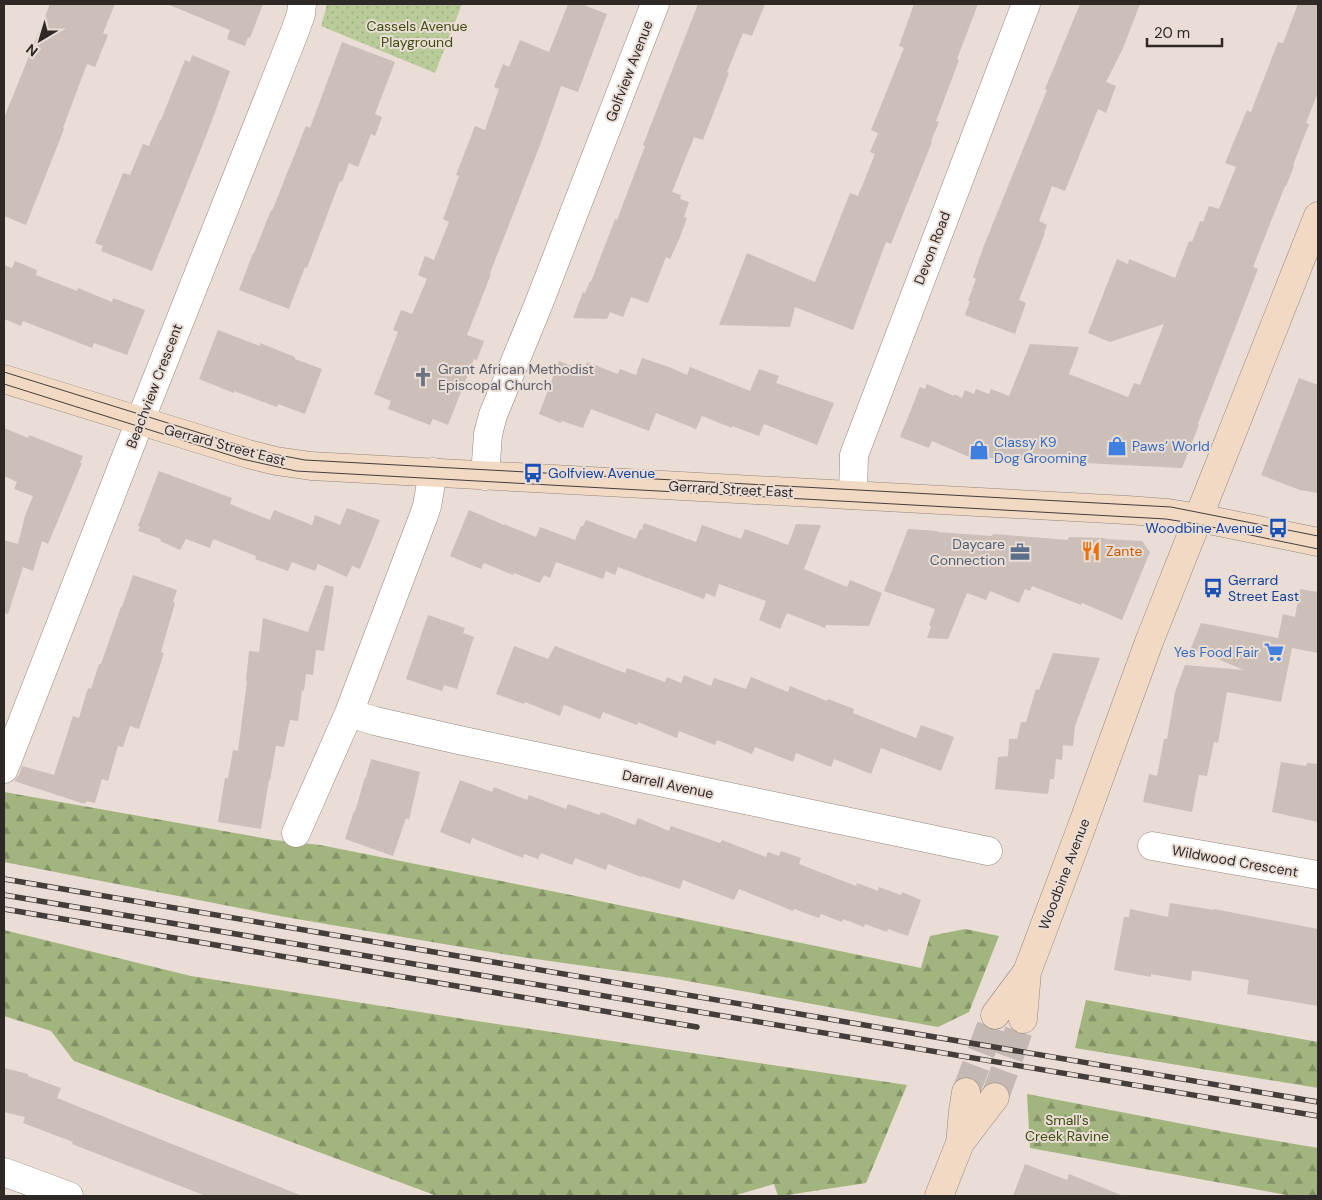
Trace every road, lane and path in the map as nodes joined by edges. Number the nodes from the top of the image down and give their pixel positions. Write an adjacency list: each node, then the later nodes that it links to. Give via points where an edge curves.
1 (302, 4): 6 (street, Beachview Crescent, via 295,31)
2 (655, 4): 8 (street, Golfview Avenue, via 493,415)
3 (1026, 4): 9 (street, Devon Road, via 854,455)
4 (1318, 216): 10 (main road, Woodbine Avenue)
5 (4, 379): 6 (main road, Gerrard Street East)
6 (140, 421): 7 (main road, Gerrard Street East, via 276,461 311,466); 13 (street, Beachview Crescent)
7 (433, 472): 8 (main road, Gerrard Street East); 12 (street, via 427,506)
8 (485, 476): 9 (main road, Gerrard Street East)
9 (853, 495): 10 (main road, Gerrard Street East, via 1127,510)
10 (1199, 518): 11 (main road, Gerrard Street East); 18 (main road, Woodbine Avenue, via 1149,642)
11 (1318, 542)
12 (348, 713): 14 (street); 16 (street, Darrell Avenue, via 469,742)
13 (4, 768)
14 (296, 833)
15 (1152, 846): 17 (street, Wildwood Crescent)
16 (988, 851)
17 (1318, 875)
18 (1027, 972): 19 (main road, Woodbine Avenue); 20 (main road, Woodbine Avenue)
19 (995, 1015)
20 (1023, 1019)
21 (966, 1092): 23 (main road)
22 (995, 1097): 23 (main road)
23 (960, 1143): 26 (main road)
24 (4, 1172): 25 (street)
25 (69, 1196)
26 (939, 1196)

